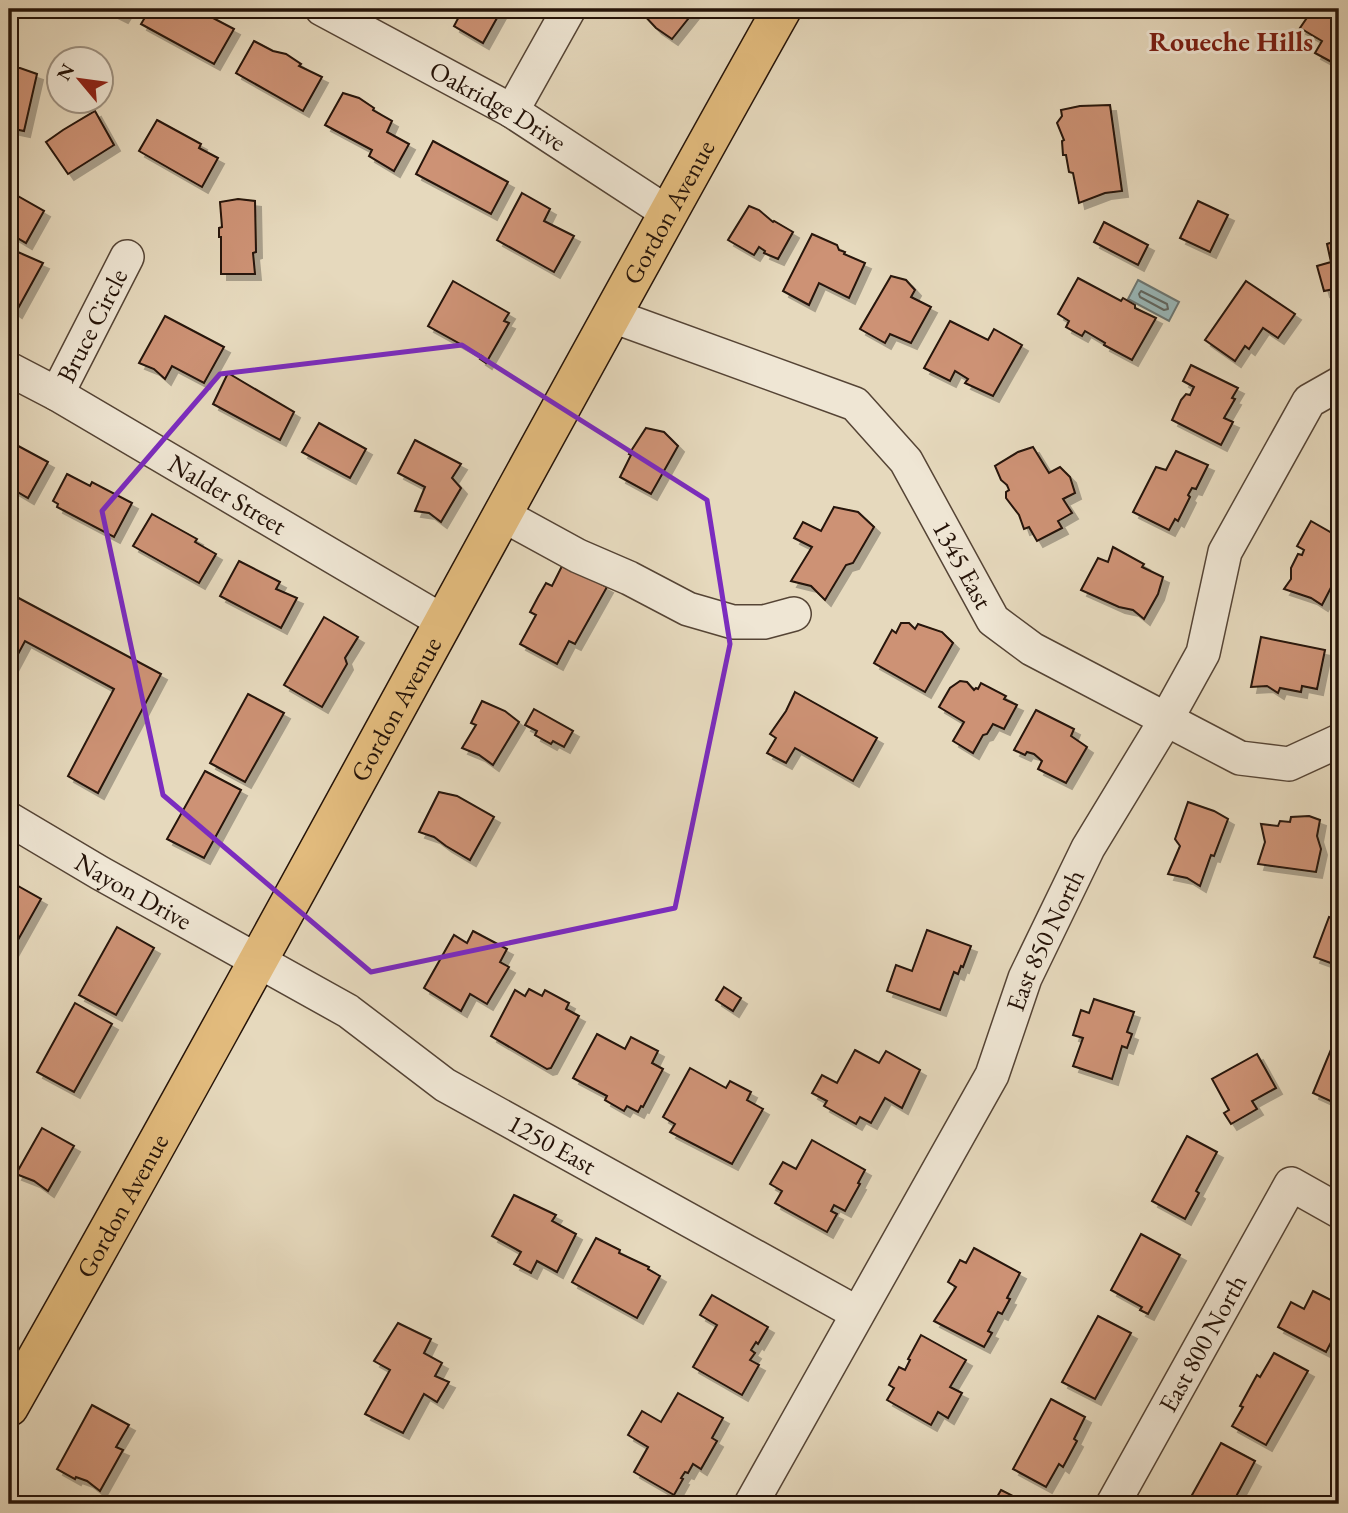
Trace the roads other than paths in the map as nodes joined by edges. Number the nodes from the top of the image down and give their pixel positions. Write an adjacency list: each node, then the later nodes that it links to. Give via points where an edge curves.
1 (322, 9): 4 (street, Oakridge Drive)
2 (569, 9): 4 (street)
3 (782, 9): 5 (main road, Gordon Avenue)
4 (512, 111): 5 (street, Oakridge Drive)
5 (668, 213): 7 (main road, Gordon Avenue)
6 (127, 257): 10 (street, Bruce Circle)
7 (612, 316): 11 (main road, Gordon Avenue); 14 (street, 1345 East, via 855,404 906,461 993,620 1032,649)
8 (9, 369): 10 (street, Nalder Street)
9 (1339, 384): 14 (street, East 850 North, via 1309,401 1225,552 1202,653)
10 (57, 394): 13 (street, Nalder Street)
11 (503, 515): 12 (street, via 688,609 733,622 764,622); 13 (main road, Gordon Avenue)
12 (794, 614)
13 (444, 622): 17 (main road, Gordon Avenue)
14 (1167, 718): 15 (street, 1345 East, via 1240,758 1289,764); 19 (street, East 850 North, via 1088,848 1025,978 992,1075)
15 (1339, 741)
16 (9, 819): 17 (street, Nayon Drive)
17 (257, 961): 19 (street, 1250 East, via 355,1015 445,1085); 20 (main road, Gordon Avenue)
18 (1339, 1211): 22 (street, East 800 North, via 1291,1184)
19 (857, 1313): 21 (street, East 850 North)
20 (11, 1399)
21 (751, 1504)
22 (1113, 1504)

